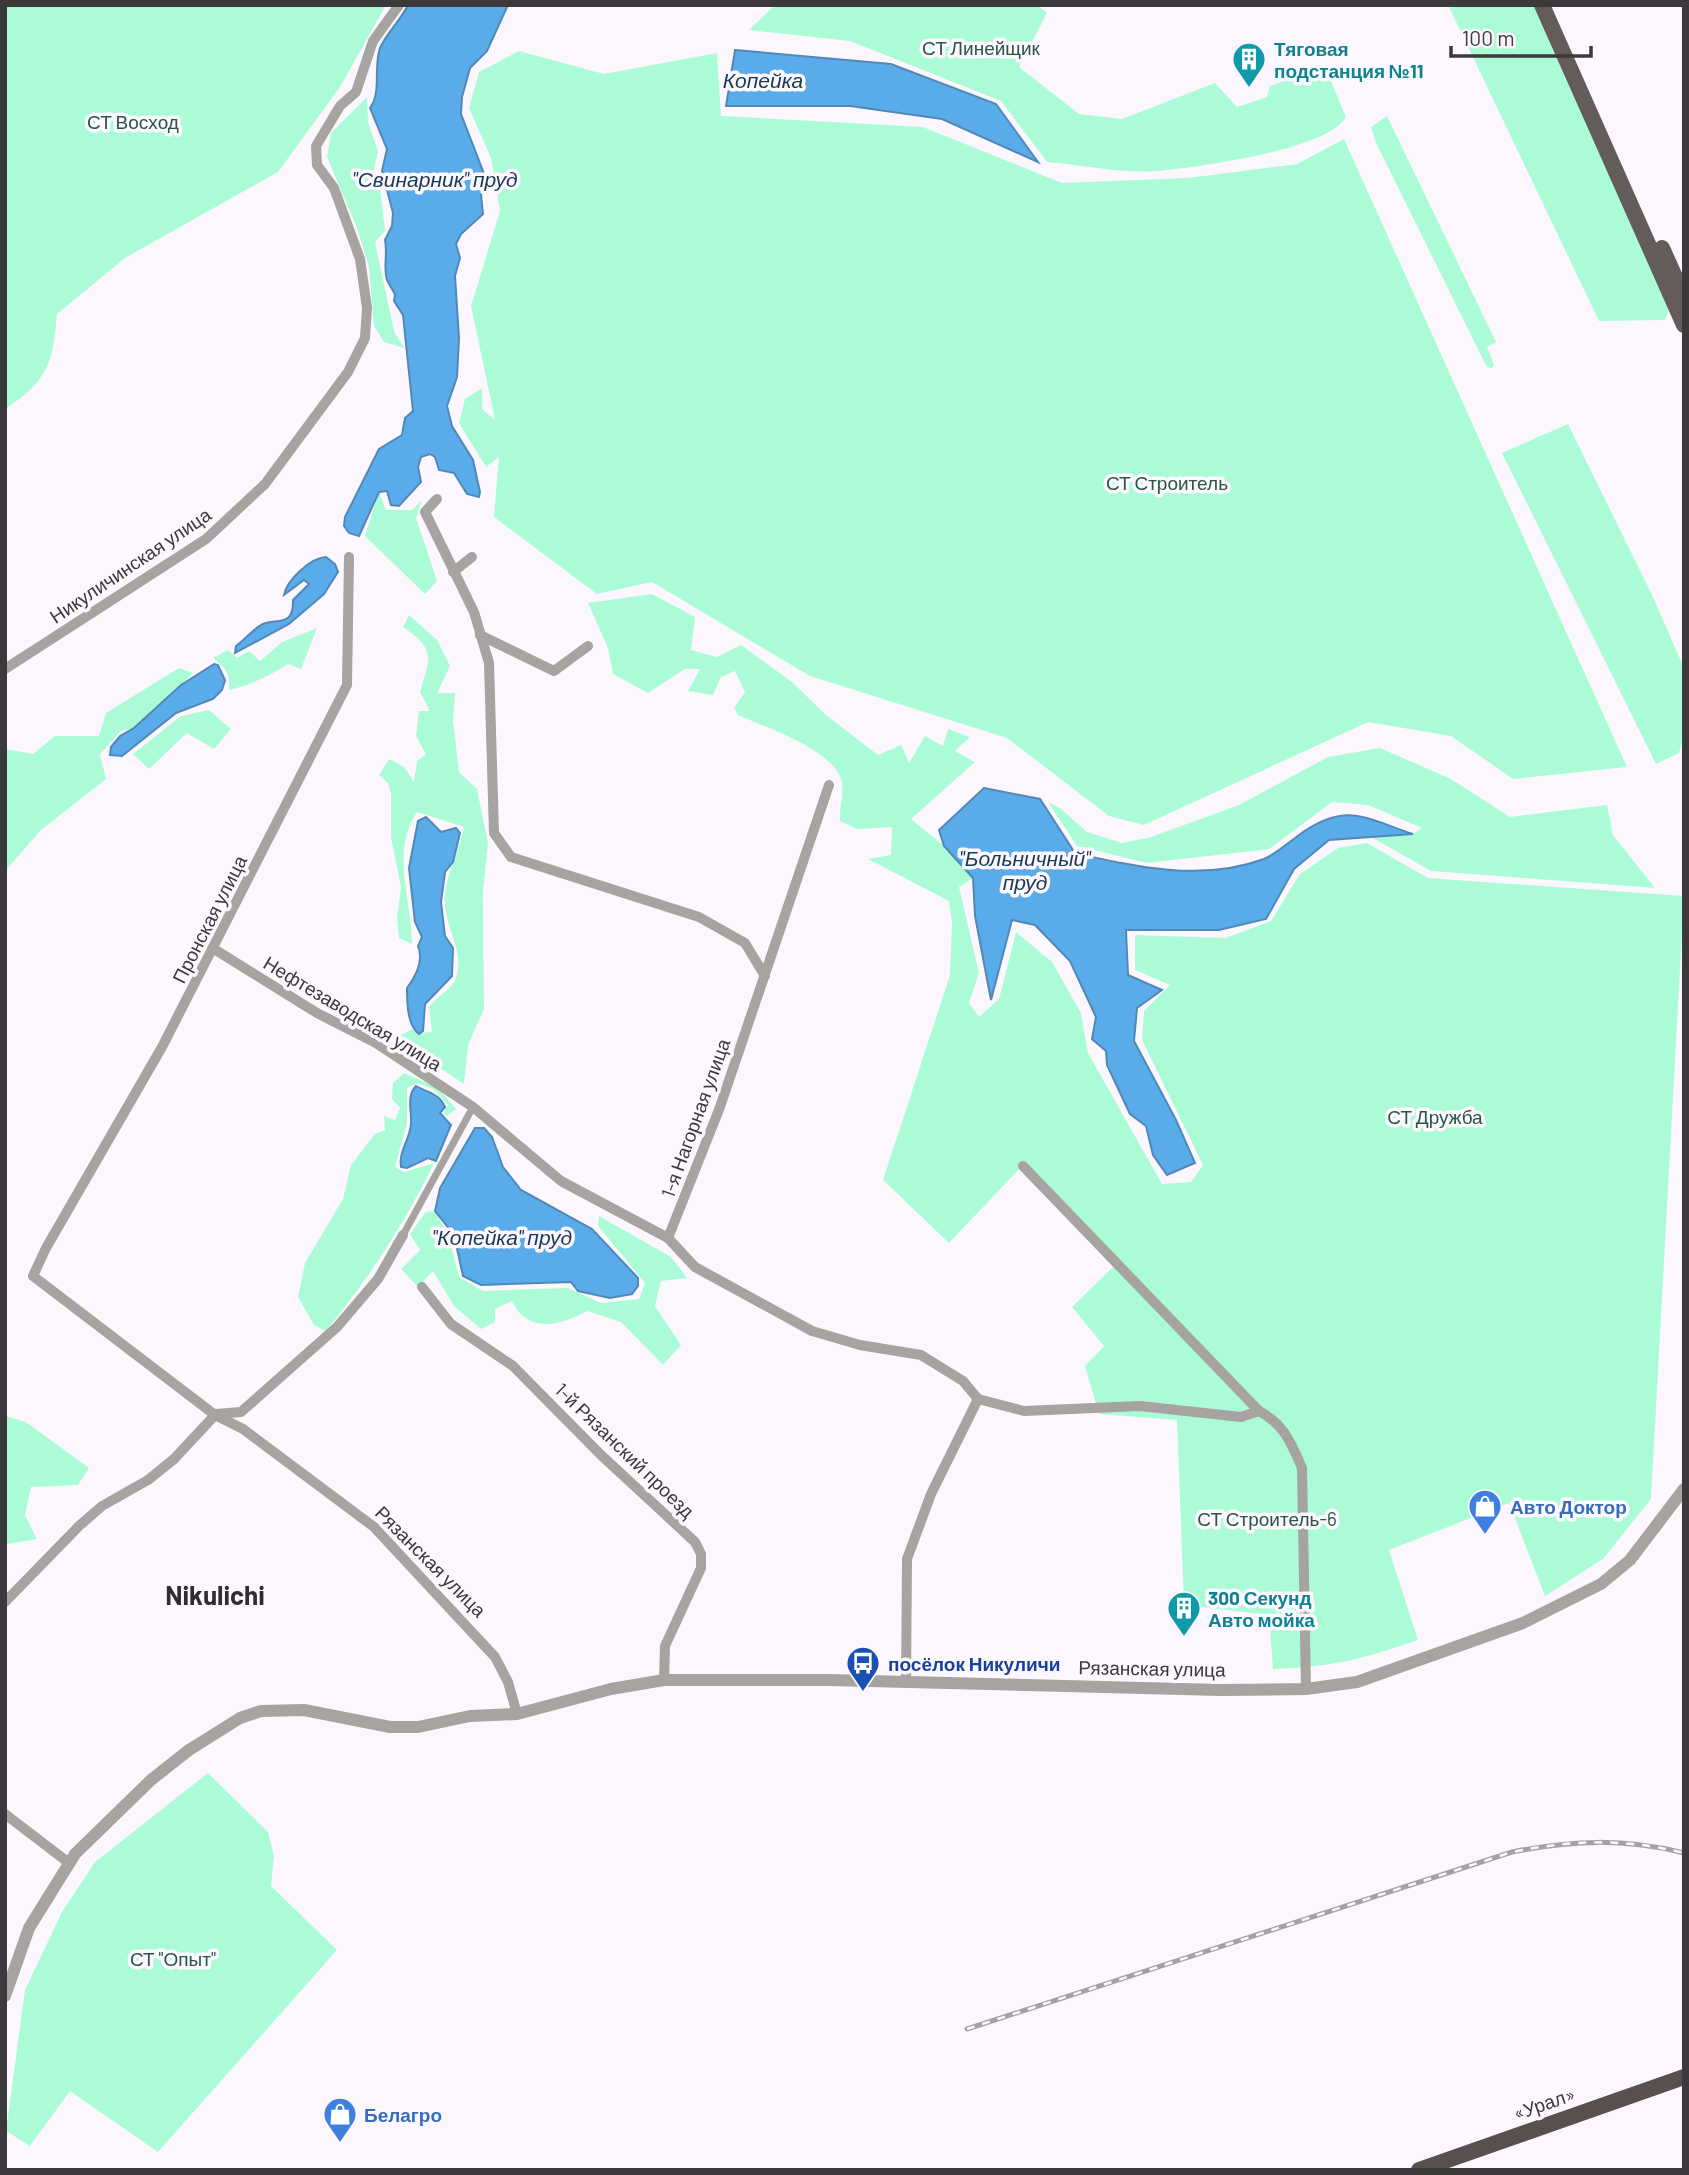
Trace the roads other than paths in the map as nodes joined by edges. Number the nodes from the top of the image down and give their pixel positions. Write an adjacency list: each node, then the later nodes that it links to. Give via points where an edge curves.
1 (399, 5): 12 (street, Никуличинская улица, via 373,41 356,92 340,106 316,146 317,165 334,188 360,259 367,307 365,338 348,372 265,484 205,539)
2 (1542, 5): 5 (main road)
3 (1553, 5): 4 (main road)
4 (1684, 297)
5 (1684, 325)
6 (437, 499): 9 (street, via 425,512)
7 (472, 556): 9 (street)
8 (349, 557): 14 (street, Пронская улица, via 347,685)
9 (453, 572): 10 (street)
10 (481, 635): 11 (street, via 554,671); 15 (street, via 489,663 494,833 511,857 699,916 745,943)
11 (588, 646)
12 (5, 669)
13 (829, 785): 15 (street, 1-я Нагорная улица)
14 (214, 949): 16 (street, Нефтезаводская улица, via 317,1013 376,1043); 20 (street, Пронская улица)
15 (765, 975): 19 (street, 1-я Нагорная улица)
16 (473, 1107): 18 (street); 19 (street, via 561,1181)
17 (1023, 1166): 23 (street)
18 (403, 1235): 24 (street, via 378,1279 337,1327 241,1412)
19 (668, 1238): 22 (street, via 695,1267 813,1331 921,1355 963,1381)
20 (33, 1276): 24 (street, Рязанская улица)
21 (422, 1287): 27 (street, 1-й Рязанский проезд, via 451,1324 513,1366 695,1542 701,1568 665,1646)
22 (978, 1399): 23 (street, via 1024,1411 1140,1406 1241,1417); 28 (street, via 931,1494 907,1559)
23 (1259, 1411): 29 (street, via 1278,1421 1301,1468)
24 (215, 1415): 26 (street, via 174,1459 79,1526); 30 (street, Рязанская улица, via 243,1429 374,1527 495,1657)
25 (1684, 1489): 29 (street, Рязанская улица, via 1630,1559 1581,1596 1446,1653 1357,1682)
26 (5, 1602)
27 (664, 1680): 28 (street, Рязанская улица); 30 (street, Рязанская улица)
28 (906, 1682): 29 (street, Рязанская улица)
29 (1306, 1689)
30 (517, 1714): 32 (street, Рязанская улица, via 470,1716 408,1727 304,1710 261,1711 240,1718 151,1780)
31 (5, 1814): 32 (street)
32 (69, 1863): 33 (street, Рязанская улица, via 29,1928)
33 (5, 1996)
34 (1684, 2077): 35 (highway, «Урал»)
35 (1419, 2170)

